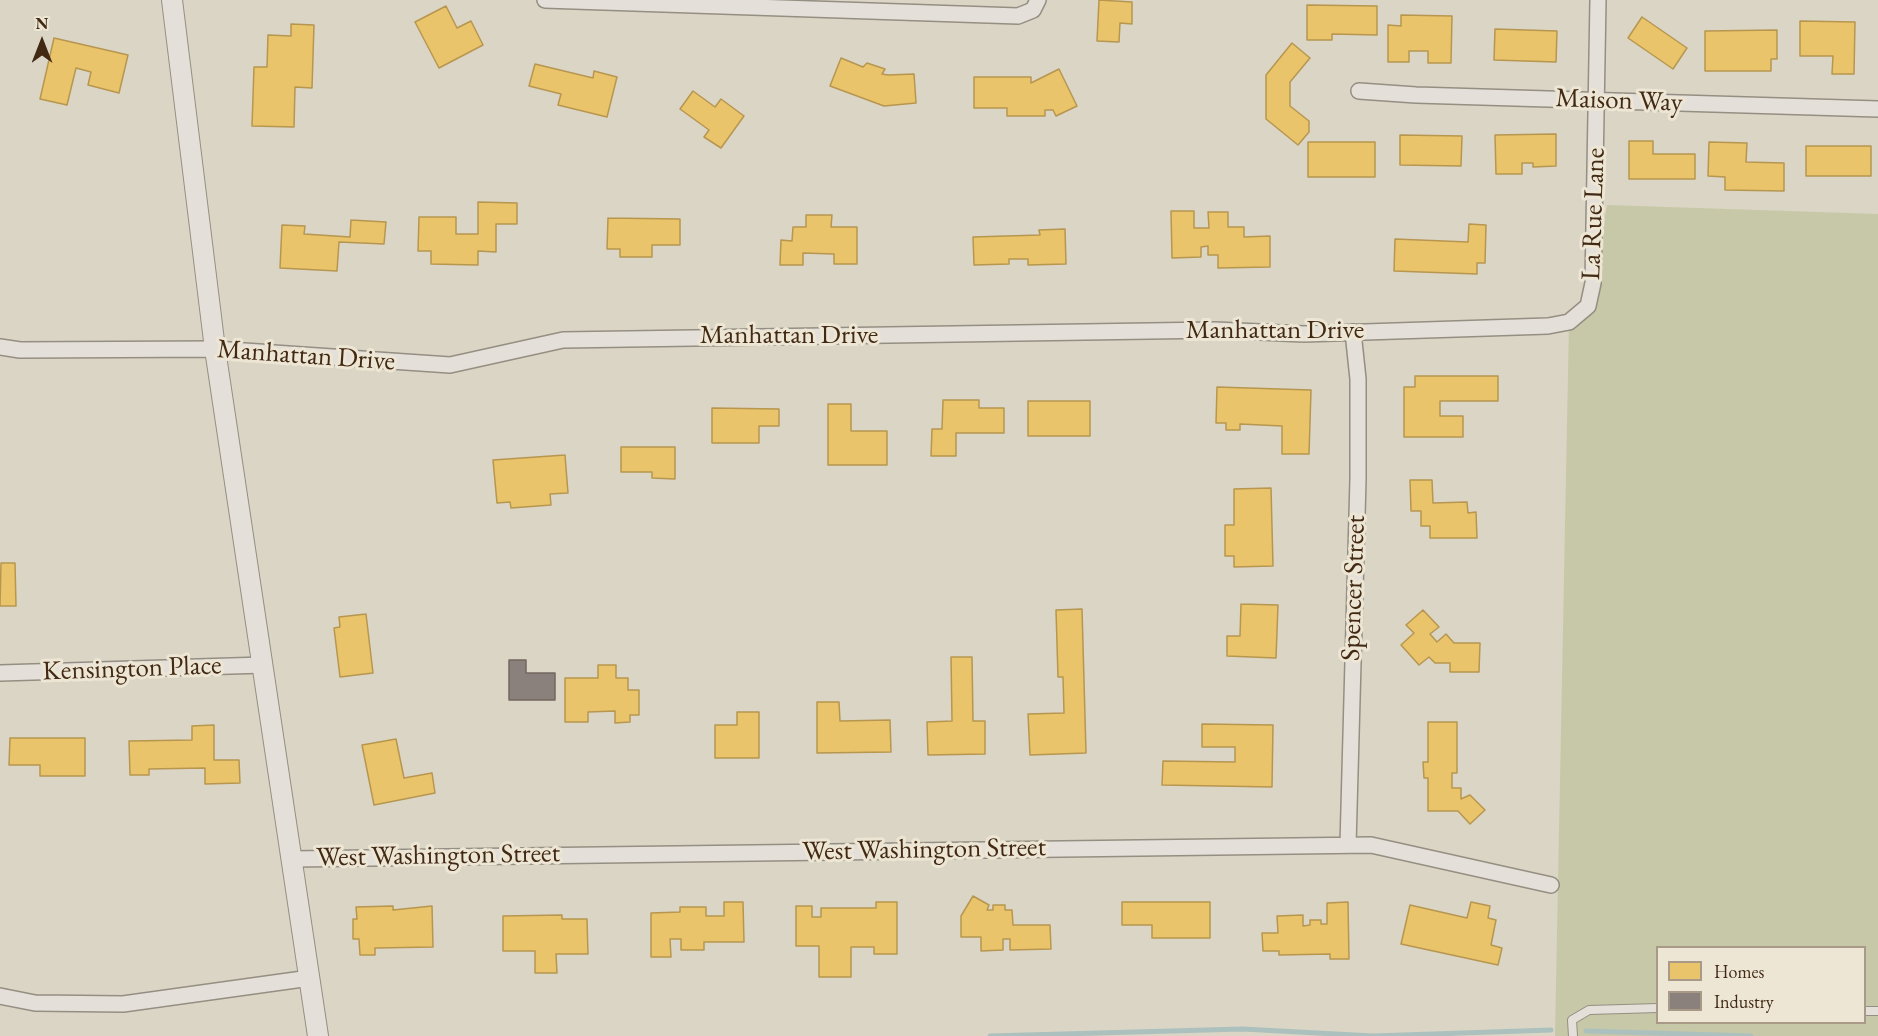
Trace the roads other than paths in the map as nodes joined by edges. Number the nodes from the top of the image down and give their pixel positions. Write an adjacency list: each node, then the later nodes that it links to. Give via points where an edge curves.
1 (172, 0): 11 (street)
2 (545, 0): 3 (street, via 1018,16 1033,10)
3 (1038, 0)
4 (1598, 0): 6 (street, La Rue Lane)
5 (1359, 91): 6 (street, Maison Way)
6 (1597, 101): 7 (street, Maison Way); 8 (street, La Rue Lane, via 1593,283 1588,306)
7 (1878, 109)
8 (1579, 316): 9 (street, Manhattan Drive, via 1548,326)
9 (1353, 332): 11 (street, Manhattan Drive, via 1215,330 563,340 450,365); 14 (street, Spencer Street, via 1358,379 1358,479)
10 (0, 347): 11 (street, Manhattan Drive)
11 (215, 349): 12 (street)
12 (264, 665): 13 (street, Kensington Place); 15 (street)
13 (0, 673)
14 (1348, 845): 15 (street, West Washington Street); 16 (street, West Washington Street, via 1371,845)
15 (292, 859): 17 (street)
16 (1551, 885)
17 (310, 978): 18 (street, via 123,1004 35,1003); 20 (street)
18 (0, 996)
19 (1656, 1008): 21 (lane, via 1589,1010 1572,1020)
20 (318, 1036)
21 (1573, 1036)

